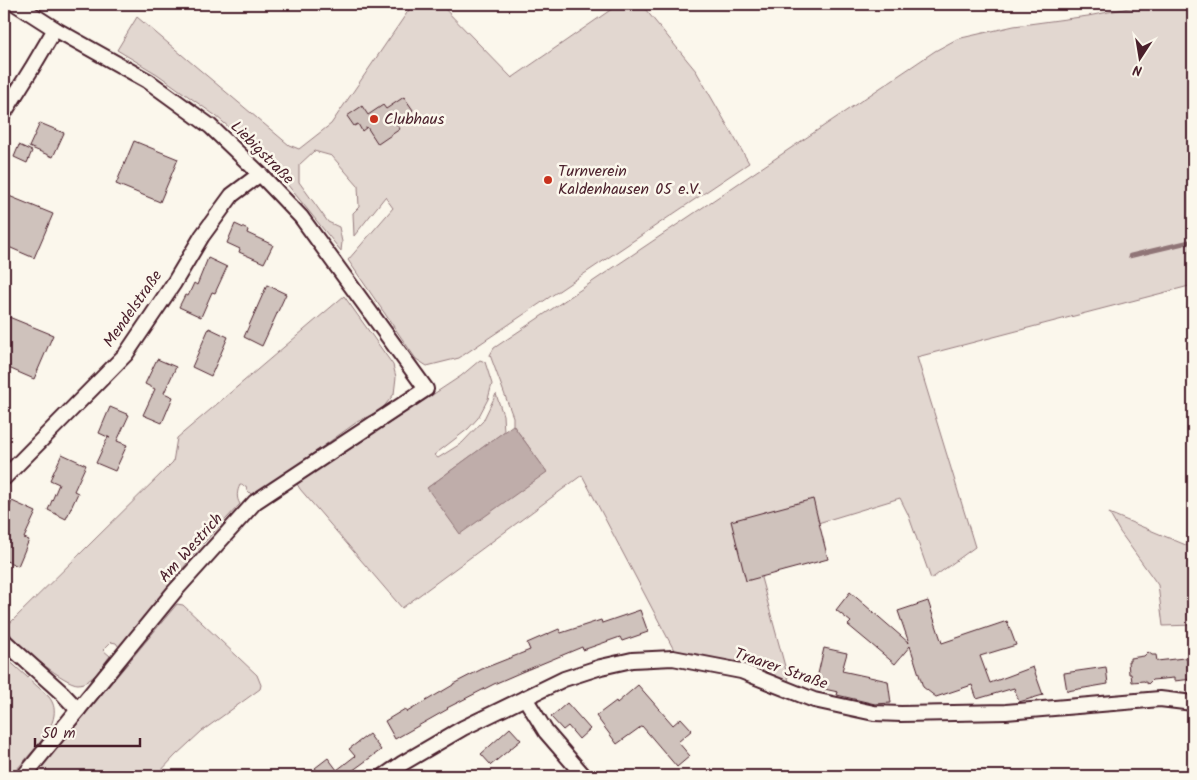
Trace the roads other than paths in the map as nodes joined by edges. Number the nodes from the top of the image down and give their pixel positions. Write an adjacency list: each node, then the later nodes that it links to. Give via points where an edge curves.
1 (16, 4): 2 (street, Liebigstraße)
2 (55, 29): 3 (street); 4 (street, Liebigstraße, via 148,81 210,126)
3 (4, 113)
4 (260, 174): 5 (street, Liebigstraße, via 301,217); 6 (street, Mendelstraße, via 232,195 126,354)
5 (426, 389): 10 (street, Am Westrich, via 255,502 174,592)
6 (4, 478)
7 (4, 640): 10 (street)
8 (525, 698): 9 (street, Traarer Straße, via 601,667 632,660 673,658 740,671 814,700 874,713 1006,712 1160,699); 12 (street, Traarer Straße, via 462,728); 13 (street, via 546,732)
9 (1193, 703)
10 (78, 710): 11 (street, Am Westrich)
11 (24, 776)
12 (384, 776)
13 (584, 776)

